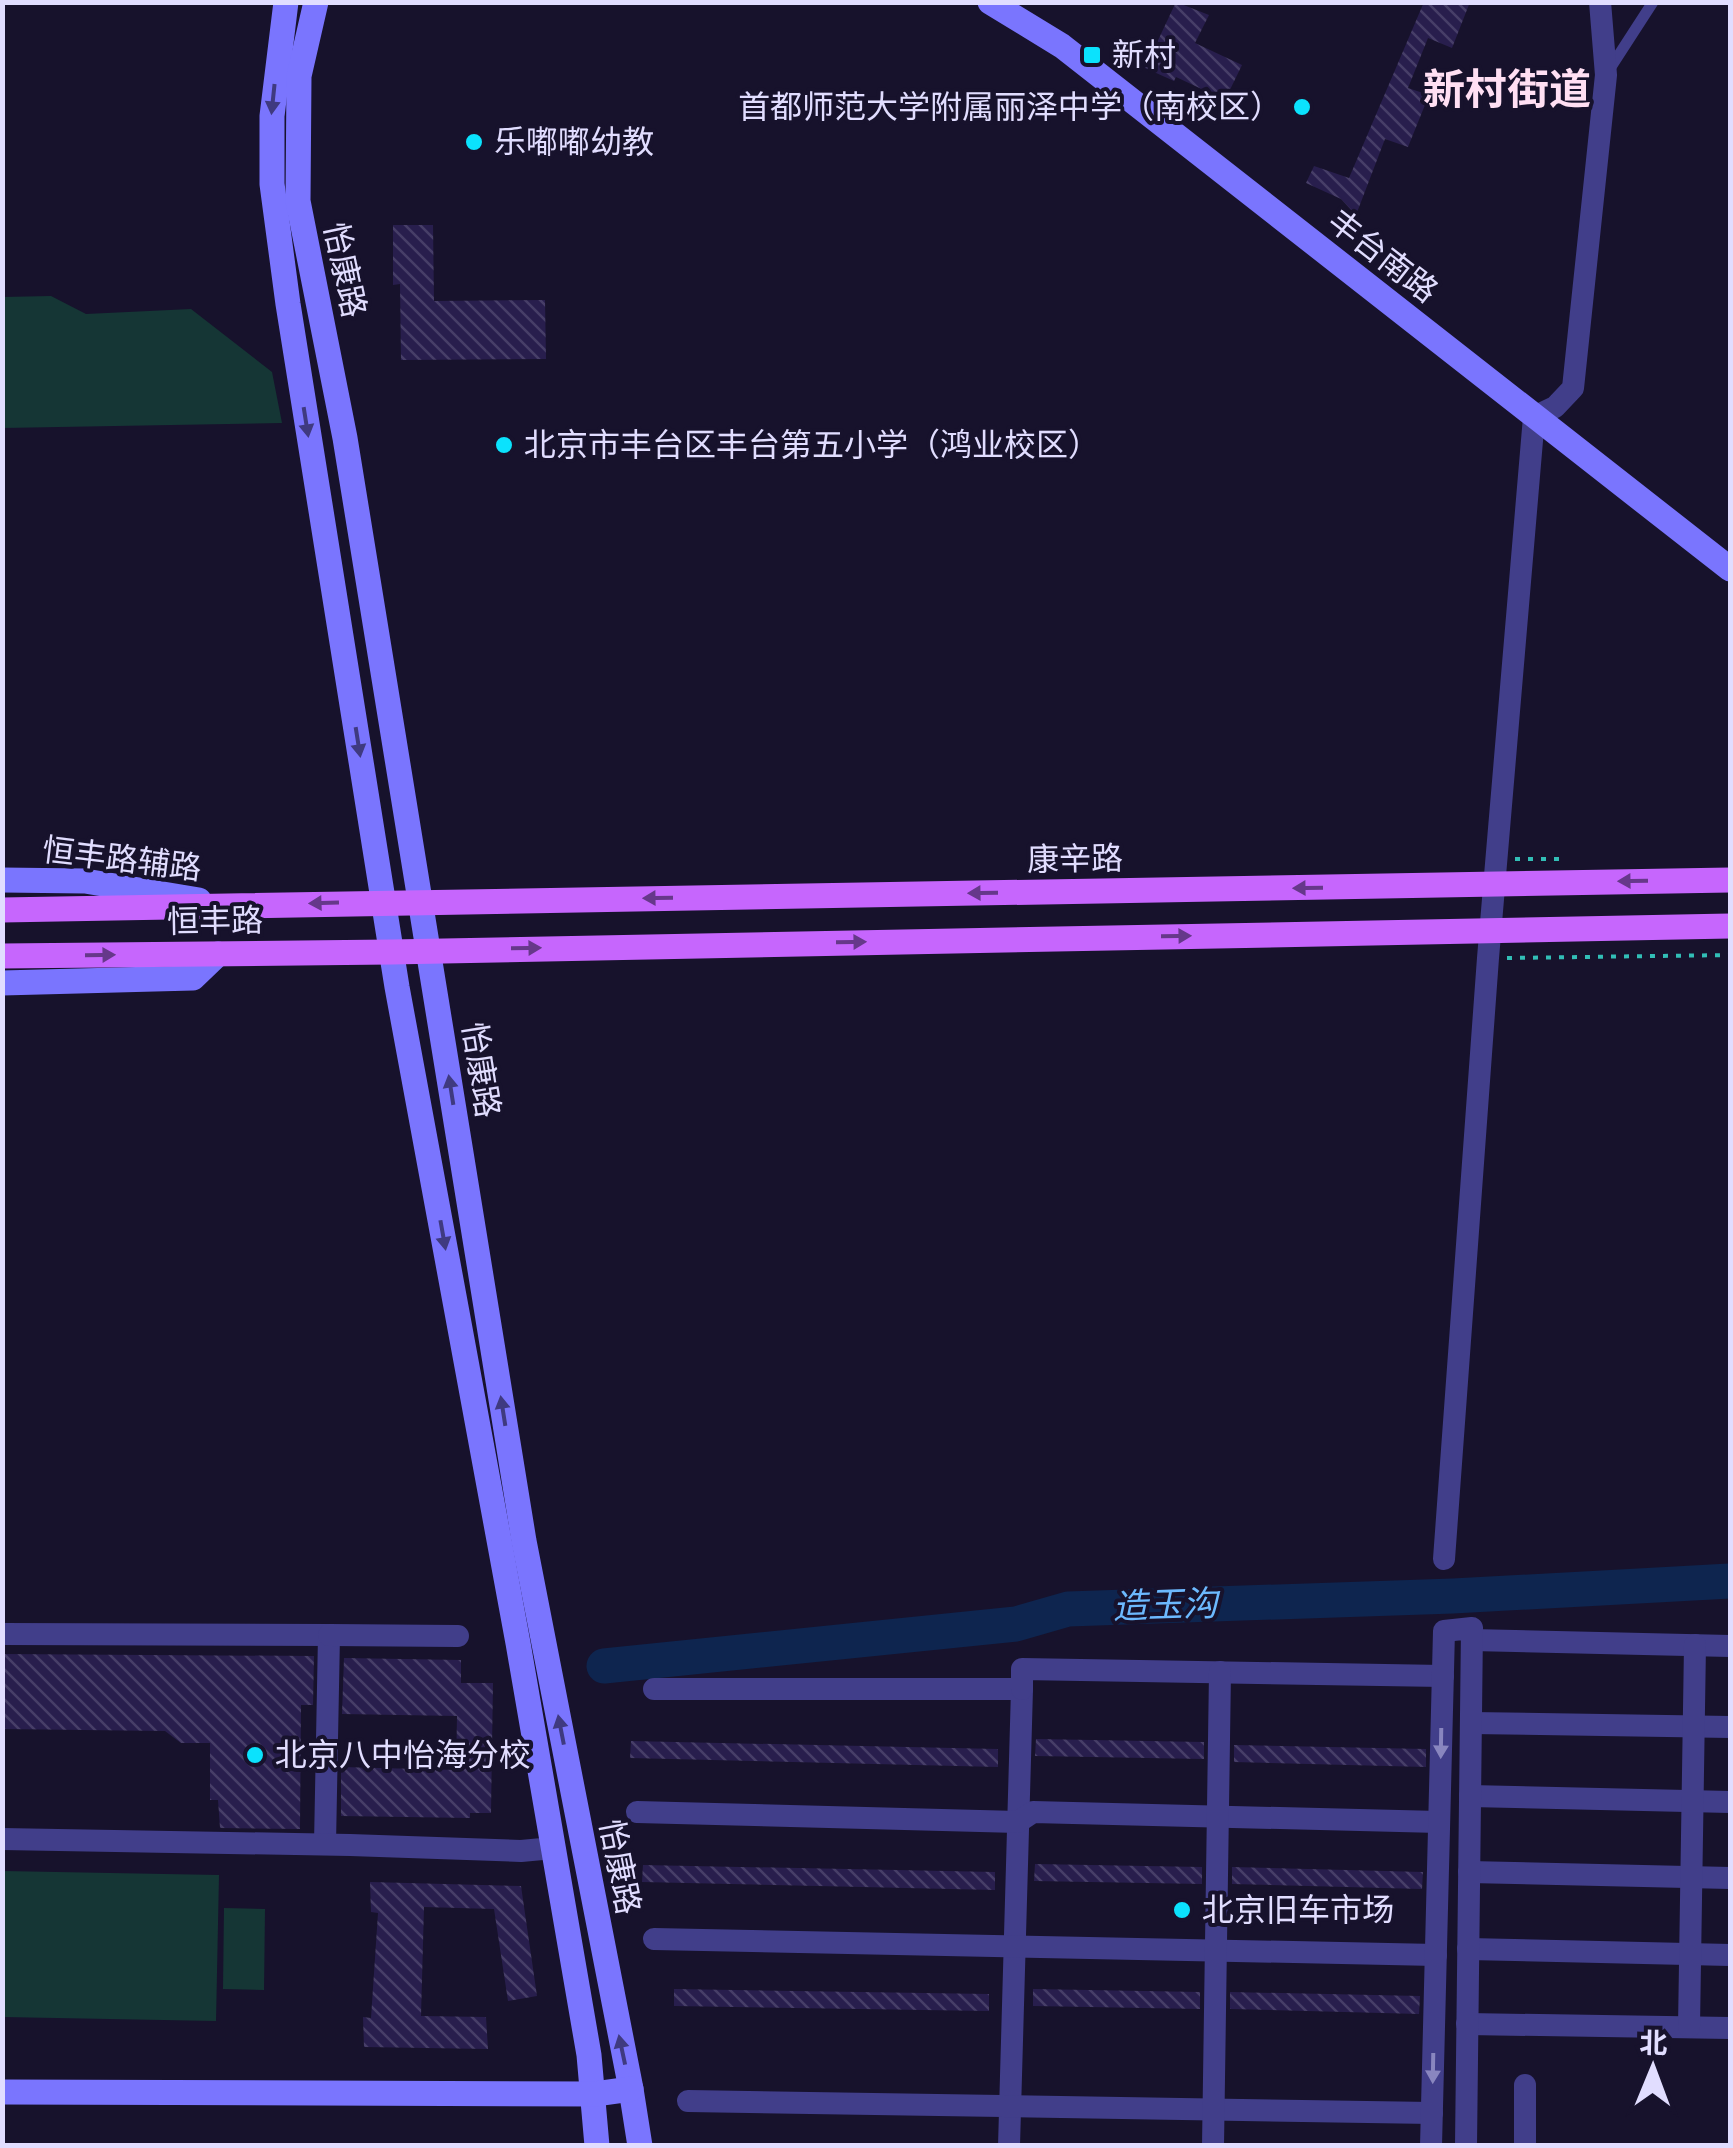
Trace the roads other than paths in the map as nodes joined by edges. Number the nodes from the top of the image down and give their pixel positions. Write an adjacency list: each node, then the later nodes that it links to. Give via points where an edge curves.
1 (286, 2): 12 (main road, 怡康路, one-way to 12, via 272,116 272,184)
2 (316, 2): 13 (main road, 怡康路, via 299,76 298,201)
3 (990, 2): 7 (main road, 丰台南路, via 1062,46)
4 (1600, 2): 6 (street)
5 (1653, 2): 6 (lane)
6 (1606, 75): 7 (street, via 1573,388)
7 (1534, 417): 8 (main road, 丰台南路); 11 (street)
8 (1730, 569)
9 (2, 880): 14 (main road, 恒丰路辅路, via 84,881)
10 (1730, 880): 11 (main road, 康辛路, one-way to 11)
11 (1494, 884): 13 (main road, 康辛路, one-way to 13); 17 (street)
12 (384, 901): 13 (main road, 恒丰路); 14 (main road, 恒丰路, one-way to 14); 19 (main road, 怡康路)
13 (422, 901): 18 (main road, 怡康路)
14 (233, 906): 15 (main road, 恒丰路)
15 (2, 910)
16 (1730, 926): 17 (main road)
17 (1490, 930): 18 (main road, one-way to 17); 23 (street)
18 (429, 950): 19 (main road, 恒丰路); 61 (main road, 怡康路, one-way to 18, via 524,1542)
19 (391, 952): 20 (main road, 恒丰路); 46 (main road, 怡康路, one-way to 46)
20 (218, 954): 21 (main road, 恒丰路, one-way to 20); 22 (main road, via 192,978)
21 (2, 956)
22 (2, 983)
23 (1444, 1559)
24 (2, 1634): 25 (street)
25 (330, 1635): 26 (street); 45 (street)
26 (458, 1636)
27 (1472, 1640): 28 (street); 31 (street, via 1472,1628 1444,1631); 34 (street)
28 (1695, 1645): 29 (street); 35 (street)
29 (1730, 1646)
30 (1220, 1672): 31 (street); 33 (street, via 1022,1669); 41 (street)
31 (1443, 1676): 43 (street, one-way to 43)
32 (654, 1689): 33 (street)
33 (1022, 1689): 42 (street)
34 (1471, 1722): 35 (street); 37 (street)
35 (1694, 1726): 36 (street); 38 (street)
36 (1730, 1727)
37 (1470, 1796): 38 (street); 47 (street)
38 (1692, 1801): 39 (street); 48 (street)
39 (1730, 1802)
40 (637, 1812): 42 (street)
41 (1218, 1816): 42 (street, via 1032,1812); 43 (street); 53 (street)
42 (1018, 1822): 51 (street)
43 (1440, 1822): 55 (street)
44 (2, 1839): 45 (street)
45 (325, 1844): 46 (street)
46 (553, 1848): 63 (main road, 怡康路)
47 (1469, 1872): 48 (street); 52 (street)
48 (1692, 1877): 49 (street); 54 (street)
49 (1730, 1878)
50 (654, 1938): 51 (street)
51 (1015, 1946): 53 (street); 65 (street)
52 (1468, 1949): 54 (street); 57 (street)
53 (1216, 1950): 55 (street); 66 (street)
54 (1690, 1954): 56 (street); 58 (street)
55 (1436, 1955): 67 (street, one-way to 67)
56 (1730, 1955)
57 (1467, 2024): 58 (street); 73 (street)
58 (1689, 2028): 59 (street)
59 (1730, 2028)
60 (1526, 2085): 74 (street)
61 (632, 2089): 63 (main road); 69 (main road, 怡康路)
62 (2, 2092): 63 (main road)
63 (595, 2094): 68 (main road, 怡康路)
64 (688, 2101): 65 (street)
65 (1010, 2106): 66 (street); 70 (street)
66 (1213, 2109): 67 (street); 71 (street)
67 (1432, 2113): 72 (street)
68 (598, 2146)
69 (640, 2146)
70 (1009, 2146)
71 (1212, 2146)
72 (1431, 2146)
73 (1466, 2146)
74 (1525, 2146)

